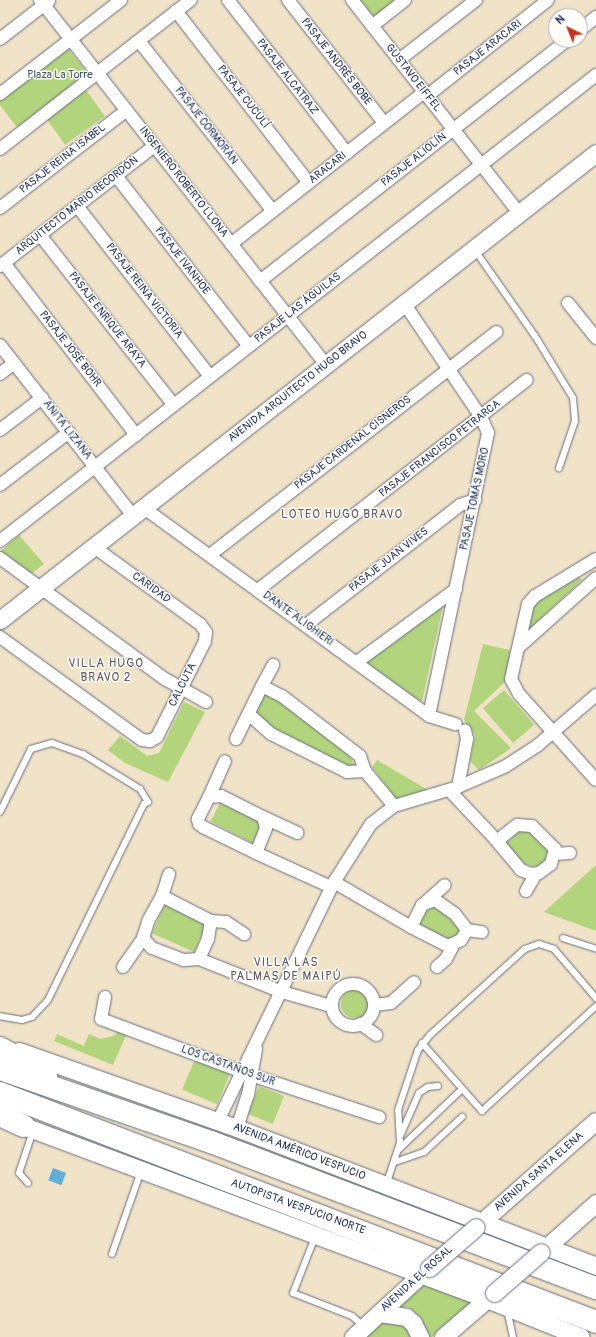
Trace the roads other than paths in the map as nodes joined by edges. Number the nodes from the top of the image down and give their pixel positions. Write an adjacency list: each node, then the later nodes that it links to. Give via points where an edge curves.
1 (121, 0): 15 (street)
2 (191, 0): 10 (street)
3 (228, 0): 28 (street, PASAJE ALCATRAZ)
4 (288, 0): 24 (street, PASAJE ANDRÉS BOBE)
5 (352, 0): 13 (street, GUSTAVO EIFFEL)
6 (405, 0): 13 (street)
7 (476, 0): 18 (street)
8 (548, 0): 22 (street, PASAJE ARACARI)
9 (44, 2): 14 (street); 15 (street, INGENIERO ROBERTO LLONA)
10 (176, 12): 16 (street); 32 (street, PASAJE CUCULÍ)
11 (596, 17): 12 (street)
12 (588, 24)
13 (372, 26): 18 (street, GUSTAVO EIFFEL)
14 (0, 38)
15 (70, 39): 19 (street, INGENIERO ROBERTO LLONA); 21 (street)
16 (139, 41): 19 (street); 35 (street, PASAJE CORMORÁN)
17 (557, 48): 25 (street, PASAJE ALIOLÍN)
18 (400, 60): 22 (street, GUSTAVO EIFFEL)
19 (97, 73): 23 (street, INGENIERO ROBERTO LLONA); 27 (street)
20 (596, 75): 30 (street, PASAJE LAS ÁGUILAS)
21 (0, 94)
22 (426, 94): 24 (street, ARACARI); 25 (street, GUSTAVO EIFFEL)
23 (126, 110): 26 (street, INGENIERO ROBERTO LLONA); 34 (street, PASAJE REINA ISABEL)
24 (384, 124): 28 (street, ARACARI)
25 (454, 129): 30 (street, GUSTAVO EIFFEL); 41 (street, PASAJE ALIOLÍN)
26 (154, 146): 31 (street, ARQUITECTO MARIO RECORDÓN); 38 (street, INGENIERO ROBERTO LLONA)
27 (0, 149)
28 (347, 153): 32 (street, ARACARI)
29 (596, 153): 36 (main road, AVENIDA ARQUITECTO HUGO BRAVO)
30 (481, 165): 36 (street, GUSTAVO EIFFEL); 44 (street, PASAJE LAS ÁGUILAS)
31 (116, 176): 33 (street, ARQUITECTO MARIO RECORDÓN); 48 (street, PASAJE IVANHOE)
32 (309, 183): 35 (street, ARACARI)
33 (77, 206): 37 (street, ARQUITECTO MARIO RECORDÓN); 53 (street, PASAJE REINA VICTORIA)
34 (0, 208)
35 (273, 211): 38 (street, ARACARI)
36 (519, 213): 39 (main road, AVENIDA ARQUITECTO HUGO BRAVO)
37 (40, 235): 40 (street, ARQUITECTO MARIO RECORDÓN); 56 (street, PASAJE ENRIQUE ARAYA)
38 (231, 244): 41 (street, INGENIERO ROBERTO LLONA)
39 (474, 249): 42 (main road, AVENIDA ARQUITECTO HUGO BRAVO); 62 (lane, via 535,336 573,398 575,421)
40 (2, 265): 60 (street, PASAJE JOSÉ BOHR)
41 (260, 281): 44 (street, INGENIERO ROBERTO LLONA)
42 (404, 303): 50 (main road, AVENIDA ARQUITECTO HUGO BRAVO); 51 (street, PASAJE TOMÁS MORO)
43 (568, 303): 46 (street)
44 (288, 316): 48 (street, PASAJE LAS ÁGUILAS); 50 (street, INGENIERO ROBERTO LLONA)
45 (496, 332): 51 (street, PASAJE CARDENAL CISNEROS)
46 (596, 338)
47 (0, 345): 49 (street, ANITA LIZANA)
48 (249, 346): 53 (street, PASAJE LAS ÁGUILAS)
49 (14, 363): 52 (street); 55 (street, ANITA LIZANA)
50 (326, 365): 65 (main road, AVENIDA ARQUITECTO HUGO BRAVO)
51 (448, 369): 57 (street, PASAJE TOMÁS MORO); 68 (street, PASAJE CARDENAL CISNEROS)
52 (0, 374)
53 (210, 376): 56 (street, PASAJE LAS ÁGUILAS)
54 (527, 380): 57 (street, PASAJE FRANCISCO PETRARCA)
55 (42, 398): 58 (street); 59 (street, ANITA LIZANA)
56 (174, 405): 60 (street, PASAJE LAS ÁGUILAS)
57 (481, 417): 64 (street, PASAJE TOMÁS MORO, via 488,437); 75 (street, PASAJE FRANCISCO PETRARCA)
58 (0, 430)
59 (69, 432): 61 (street, ANITA LIZANA); 63 (street)
60 (136, 435): 61 (street, PASAJE LAS ÁGUILAS)
61 (96, 466): 65 (street, ANITA LIZANA); 66 (street, PASAJE LAS ÁGUILAS)
62 (559, 468)
63 (0, 485)
64 (475, 500): 74 (street, PASAJE TOMÁS MORO); 77 (street, PASAJE JUAN VIVES, via 460,505)
65 (138, 512): 67 (main road, AVENIDA ARQUITECTO HUGO BRAVO); 68 (street, DANTE ALIGHIERI)
66 (0, 540)
67 (94, 547): 73 (main road, AVENIDA ARQUITECTO HUGO BRAVO); 78 (street, CARIDAD, via 200,624)
68 (210, 555): 75 (street, DANTE ALIGHIERI)
69 (0, 558): 73 (street)
70 (596, 559): 71 (street)
71 (579, 569): 72 (street); 80 (street, via 530,601 524,614)
72 (594, 580): 80 (street)
73 (41, 588): 76 (main road, AVENIDA ARQUITECTO HUGO BRAVO); 84 (street)
74 (456, 589): 81 (street); 88 (street, PASAJE TOMÁS MORO)
75 (258, 590): 77 (street, DANTE ALIGHIERI)
76 (0, 620)
77 (306, 626): 81 (street, DANTE ALIGHIERI)
78 (206, 632): 84 (street, CALCUTA, via 205,641)
79 (0, 637): 84 (street, CALCUTA, via 142,740 150,741 157,737)
80 (520, 646): 89 (street, via 513,669 512,684)
81 (357, 662): 88 (street, DANTE ALIGHIERI)
82 (273, 664): 83 (street)
83 (262, 686): 87 (street); 93 (street, via 282,696 360,756)
84 (181, 688): 86 (street)
85 (596, 695): 89 (street)
86 (206, 702)
87 (248, 714): 90 (street); 93 (street, via 271,734 347,772)
88 (429, 716): 95 (street, DANTE ALIGHIERI, via 460,727 467,739)
89 (554, 732): 92 (street); 95 (street, via 506,766)
90 (236, 739)
91 (224, 761): 96 (street)
92 (592, 765): 94 (street)
93 (366, 771): 97 (street)
94 (596, 780)
95 (454, 789): 97 (street); 101 (street)
96 (209, 797): 99 (street, via 221,796); 102 (street, via 198,824)
97 (394, 806): 107 (street, via 366,831)
98 (0, 812): 131 (lane, via 31,749 52,743 83,754 140,789 148,802 144,804 48,1000 32,1017 22,1020)
99 (263, 817): 100 (street); 102 (street, via 266,828)
100 (297, 833)
101 (497, 841): 104 (street, via 517,825 529,825 554,848); 106 (street, via 521,870)
102 (256, 853): 107 (street)
103 (570, 853): 104 (street)
104 (555, 854): 106 (street, via 548,868)
105 (169, 874): 110 (street)
106 (536, 874): 109 (street)
107 (332, 884): 113 (street); 125 (street)
108 (445, 885): 111 (street)
109 (526, 891)
110 (162, 896): 112 (street); 117 (street, via 149,919)
111 (426, 902): 113 (street, via 420,908); 114 (street, via 438,901 455,914)
112 (211, 921): 116 (street, via 226,922); 121 (street, via 208,939)
113 (411, 927): 119 (street)
114 (467, 930): 115 (street); 119 (street, via 461,940)
115 (482, 932)
116 (244, 934)
117 (143, 938): 121 (street, via 165,954 184,960); 123 (street)
118 (563, 938): 120 (lane)
119 (453, 946): 122 (street, via 446,959)
120 (596, 949)
121 (199, 959): 125 (street)
122 (437, 966)
123 (123, 967)
124 (414, 982): 128 (street, via 390,1004)
125 (282, 992): 129 (street); 138 (street)
126 (595, 995): 134 (lane, via 554,949 544,944 534,944 525,949)
127 (105, 997): 138 (street, LOS CASTAÑOS SUR, via 101,1019)
128 (374, 1005): 129 (street, via 367,990 352,984 337,991); 132 (street, via 370,1016)
129 (331, 1006): 132 (street, via 341,1023 354,1026)
130 (596, 1006): 140 (lane, via 482,1111)
131 (0, 1016)
132 (361, 1024): 133 (street)
133 (376, 1035)
134 (422, 1043): 140 (lane); 150 (lane, via 414,1059 398,1110)
135 (0, 1044): 146 (main road, AVENIDA AMÉRICO VESPUCIO)
136 (0, 1048): 142 (highway)
137 (0, 1069): 142 (highway)
138 (246, 1073): 144 (street, LOS CASTAÑOS SUR); 146 (street); 149 (street)
139 (438, 1086): 150 (lane, via 428,1087 419,1092)
140 (462, 1089): 151 (lane)
141 (0, 1093): 167 (highway, AUTOPISTA VESPUCIO NORTE)
142 (98, 1102): 163 (highway)
143 (0, 1116): 148 (highway)
144 (379, 1116)
145 (462, 1117): 152 (lane, via 424,1152)
146 (218, 1121): 149 (main road, AVENIDA AMÉRICO VESPUCIO)
147 (596, 1121): 157 (main road, AVENIDA SANTA ELENA)
148 (29, 1128): 153 (main road); 154 (lane, via 18,1173)
149 (237, 1128): 155 (main road, AVENIDA AMÉRICO VESPUCIO)
150 (400, 1136): 151 (lane)
151 (398, 1150): 152 (lane)
152 (395, 1162): 155 (lane)
153 (142, 1170): 158 (main road); 160 (lane)
154 (28, 1183)
155 (386, 1185): 157 (main road, AVENIDA AMÉRICO VESPUCIO)
156 (596, 1203): 159 (main road)
157 (478, 1224): 159 (main road, AVENIDA AMÉRICO VESPUCIO); 162 (main road, AVENIDA EL ROSAL, bridge)
158 (316, 1235): 162 (main road); 168 (lane, via 293,1293 352,1316)
159 (544, 1250): 161 (main road, AVENIDA AMÉRICO VESPUCIO); 164 (main road, bridge)
160 (112, 1254)
161 (596, 1266)
162 (425, 1271): 164 (main road); 166 (main road, AVENIDA EL ROSAL)
163 (596, 1288)
164 (490, 1296): 165 (main road); 169 (main road)
165 (506, 1307): 171 (lane); 172 (main road)
166 (379, 1313): 168 (main road, AVENIDA EL ROSAL); 170 (main road, via 396,1314 410,1320)
167 (596, 1322)
168 (358, 1332)
169 (451, 1332)
170 (420, 1337)
171 (513, 1337)
172 (579, 1337)

